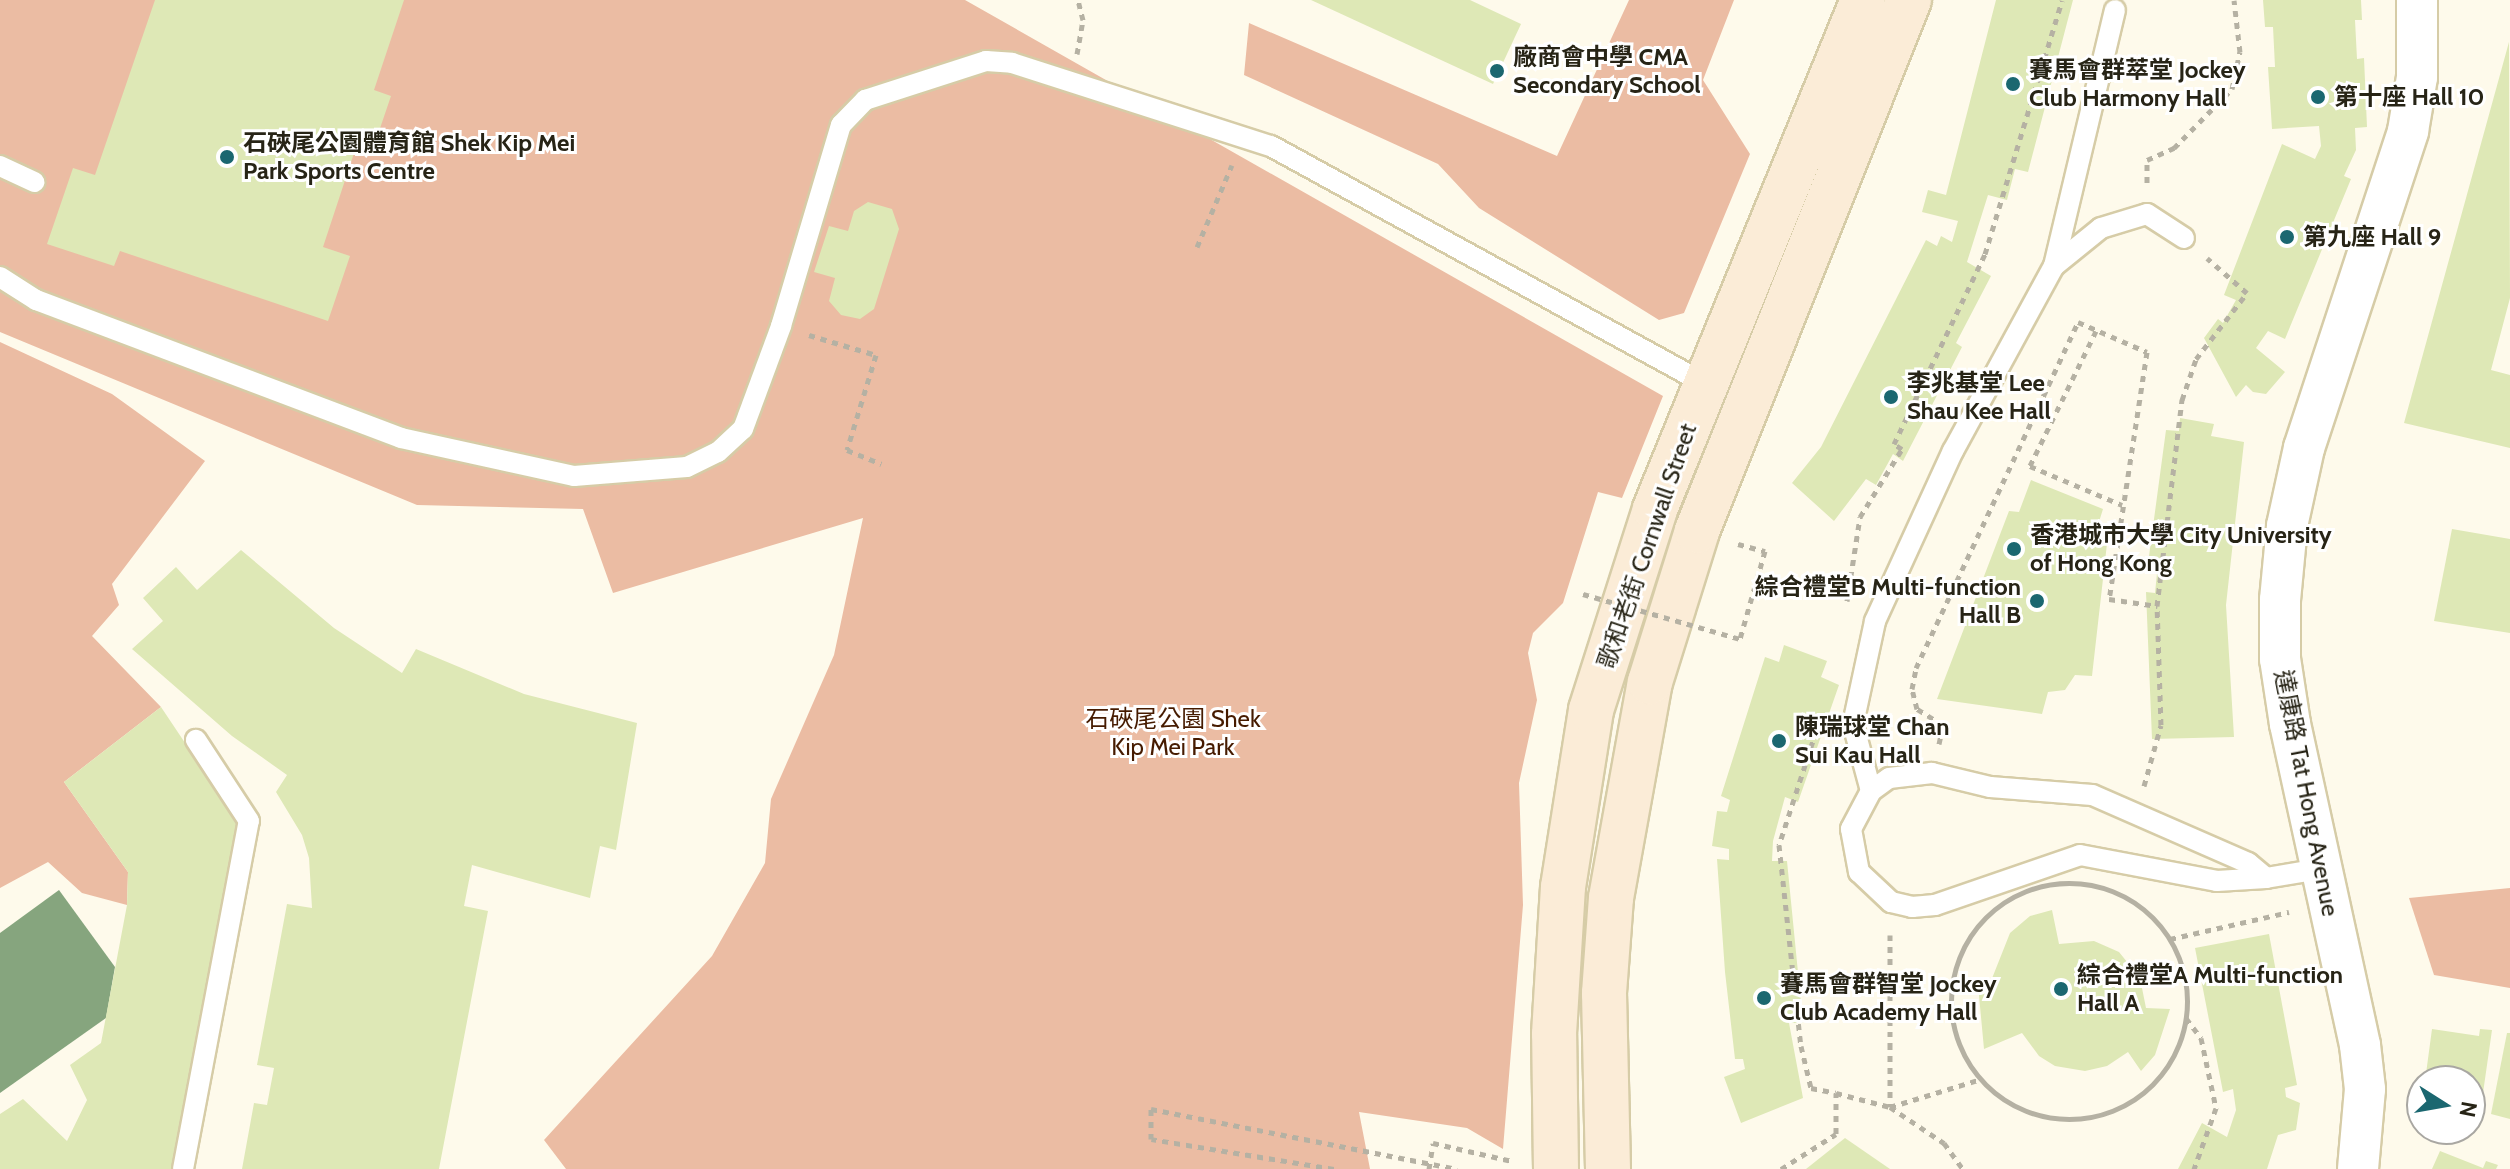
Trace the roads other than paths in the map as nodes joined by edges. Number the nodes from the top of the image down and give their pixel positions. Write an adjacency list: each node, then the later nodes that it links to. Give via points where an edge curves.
1 (1863, 0): 10 (main road, 歌和老街 Cornwall Street)
2 (1909, 0): 17 (main road, 歌和老街 Cornwall Street, via 1702,517 1650,682 1611,898 1604,993)
3 (2417, 0): 13 (street, 達康路 Tat Hong Avenue, via 2417,77 2408,131 2304,448 2287,526 2280,659)
4 (2115, 10): 8 (lane)
5 (0, 166): 6 (lane)
6 (34, 182)
7 (2184, 238): 8 (lane, via 2147,214 2101,228)
8 (2054, 266): 12 (lane, via 1953,451 1875,621 1853,724)
9 (0, 277): 10 (lane, via 36,300 401,438 574,476 687,467 718,452 743,429 846,119 865,100 959,67 999,62 1271,146)
10 (1705, 384): 16 (main road, 歌和老街 Cornwall Street, via 1621,604 1591,710 1563,887 1554,1034)
11 (196, 740): 15 (lane, via 249,821)
12 (1871, 791): 14 (lane, via 1889,778 1932,773 1990,787 2092,795 2248,863); 14 (lane, via 1851,829 1851,851 1859,872 1891,902 1935,905 2080,855 2217,881)
13 (2320, 869): 14 (lane); 18 (street, 達康路 Tat Hong Avenue, via 2364,1077)
14 (2266, 878)
15 (183, 1169)
16 (1556, 1169)
17 (1608, 1169)
18 (2358, 1169)

